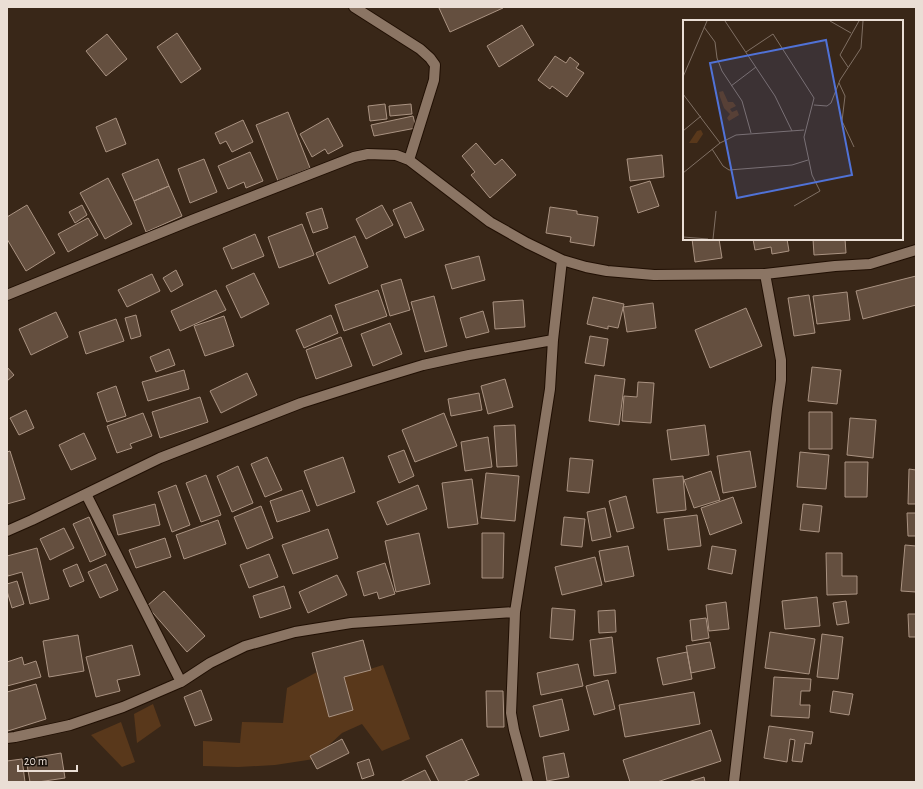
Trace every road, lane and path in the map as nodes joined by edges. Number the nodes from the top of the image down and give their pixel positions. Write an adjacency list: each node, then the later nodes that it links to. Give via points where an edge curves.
1 (354, 7): 2 (street, via 420,49 435,65 434,80)
2 (409, 160): 4 (street, via 490,222); 6 (street, via 396,156 368,154 354,157)
3 (916, 250): 5 (street, via 870,264)
4 (562, 260): 5 (street, via 607,271 654,275); 7 (street)
5 (765, 274): 14 (street, via 781,360 781,380)
6 (7, 295)
7 (553, 340): 8 (street, via 423,365 301,403 160,458); 10 (street, via 550,389)
8 (86, 494): 9 (street); 11 (street)
9 (7, 531)
10 (515, 612): 11 (street, via 351,623 295,632 245,646); 13 (street, via 511,713)
11 (181, 682): 12 (street, via 123,707 70,725)
12 (7, 738)
13 (528, 782)
14 (734, 782)

